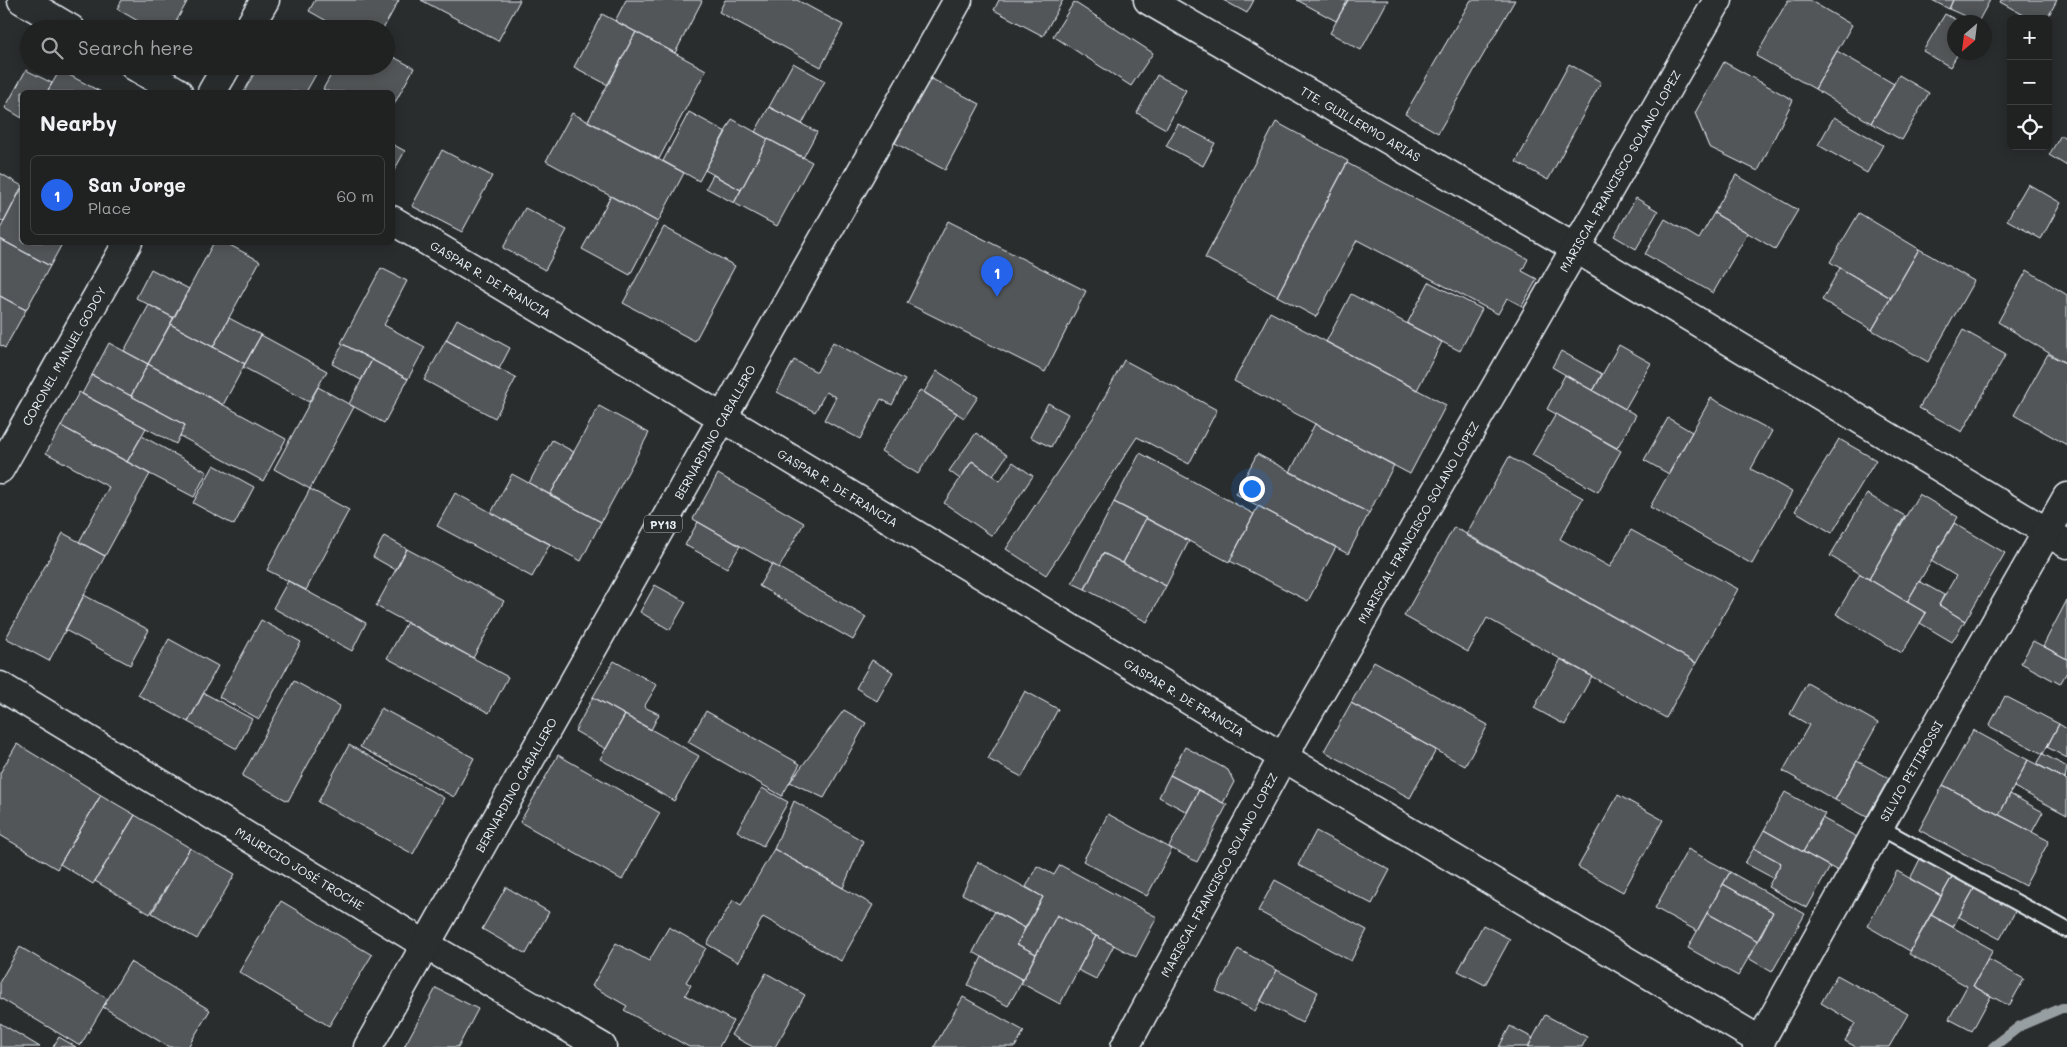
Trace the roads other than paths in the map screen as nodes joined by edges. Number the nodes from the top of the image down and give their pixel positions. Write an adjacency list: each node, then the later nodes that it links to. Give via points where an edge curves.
1 (22, 0): 6 (main road)
2 (265, 0): 7 (main road)
3 (958, 0): 15 (main road, BERNARDINO CABALLERO / PY13)
4 (1148, 0): 14 (main road, TTE. GUILLERMO ARIAS)
5 (1718, 0): 14 (main road, MARISCAL FRANCISCO SOLANO LOPEZ)
6 (56, 20)
7 (253, 20)
8 (149, 75): 10 (main road)
9 (222, 75): 11 (main road)
10 (175, 90)
11 (213, 90)
12 (395, 222): 15 (main road, GASPAR R. DE FRANCIA)
13 (126, 245): 16 (main road, CORONEL MANUEL GODOY)
14 (1575, 248): 18 (main road, TTE. GUILLERMO ARIAS); 20 (main road, MARISCAL FRANCISCO SOLANO LOPEZ)
15 (723, 418): 20 (main road, GASPAR R. DE FRANCIA); 23 (main road, BERNARDINO CABALLERO / PY13)
16 (0, 469)
17 (2067, 497): 18 (main road, SILVIO PETTIROSSI)
18 (2056, 538): 21 (main road, SILVIO PETTIROSSI)
19 (0, 686): 23 (main road, MAURICIO JOSÉ TROCHE)
20 (1283, 757): 24 (main road, GASPAR R. DE FRANCIA); 27 (main road, MARISCAL FRANCISCO SOLANO LOPEZ)
21 (1879, 826): 22 (lane); 24 (main road, SILVIO PETTIROSSI)
22 (2067, 930)
23 (426, 945): 25 (main road, BERNARDINO CABALLERO / PY13); 26 (main road, MAURICIO JOSÉ TROCHE)
24 (1759, 1044)
25 (368, 1047)
26 (602, 1047)
27 (1125, 1047)

